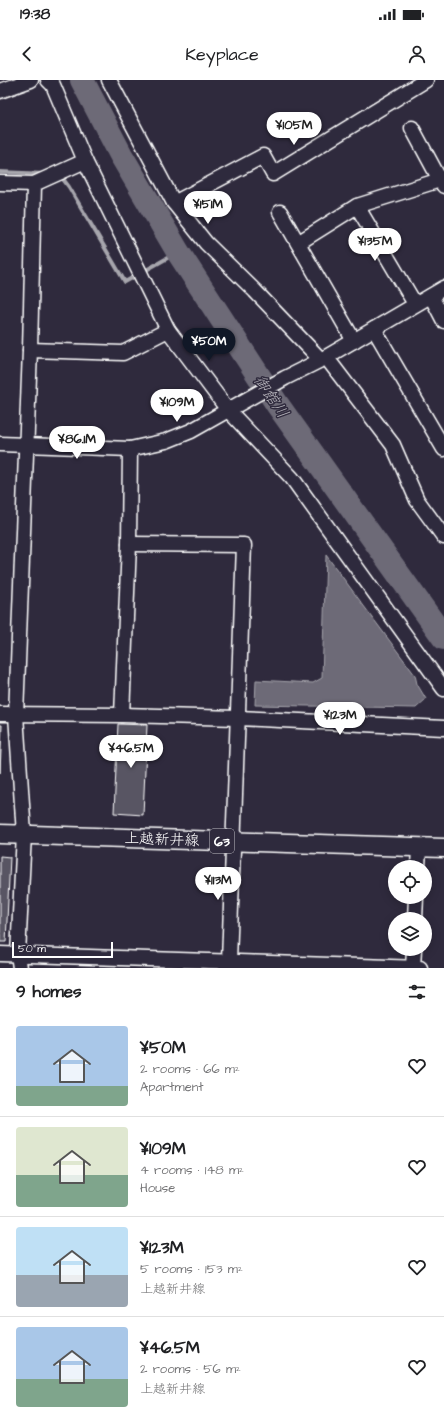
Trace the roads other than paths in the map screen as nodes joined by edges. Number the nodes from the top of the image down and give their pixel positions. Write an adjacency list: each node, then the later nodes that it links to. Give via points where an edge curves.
1 (31, 80): 5 (street)
2 (48, 80): 7 (street, via 53,85)
3 (109, 80): 11 (street)
4 (426, 80): 11 (street, via 273,174 263,156)
5 (0, 91)
6 (412, 128): 8 (street)
7 (85, 161): 10 (street); 20 (street)
8 (443, 181): 12 (street)
9 (0, 183): 10 (street)
10 (34, 184): 22 (street)
11 (174, 202): 23 (street, via 206,243)
12 (357, 206): 14 (street); 17 (street)
13 (280, 212): 14 (street)
14 (298, 243): 21 (street)
15 (444, 288): 16 (street)
16 (431, 296): 17 (street); 18 (street)
17 (415, 304): 19 (street)
18 (444, 320)
19 (374, 329): 21 (street); 27 (street)
20 (168, 330): 22 (street, via 123,353); 24 (street)
21 (354, 341): 23 (street)
22 (30, 350): 26 (street)
23 (324, 359): 24 (street); 29 (street, via 393,445 418,500)
24 (228, 410): 28 (street, via 191,431 166,441); 31 (street, via 292,478)
25 (0, 444): 26 (street)
26 (25, 444): 28 (street); 33 (street)
27 (444, 446)
28 (130, 449): 30 (street)
29 (444, 537)
30 (129, 544): 34 (street); 35 (street, via 244,545)
31 (444, 689)
32 (0, 714): 33 (street)
33 (16, 715): 34 (street); 38 (street)
34 (122, 715): 35 (street)
35 (238, 718): 36 (street); 39 (street)
36 (444, 728)
37 (0, 834): 38 (main road, 上越新井線 / 63)
38 (24, 834): 39 (main road, 上越新井線 / 63); 45 (street)
39 (233, 842): 40 (main road, 上越新井線 / 63); 46 (street)
40 (419, 848): 41 (main road, 上越新井線 / 63); 42 (street)
41 (444, 848)
42 (418, 860)
43 (0, 954): 45 (street)
44 (414, 956): 47 (street)
45 (19, 961): 46 (street)
46 (229, 964): 47 (street)
47 (413, 968): 48 (street)
48 (420, 968)

